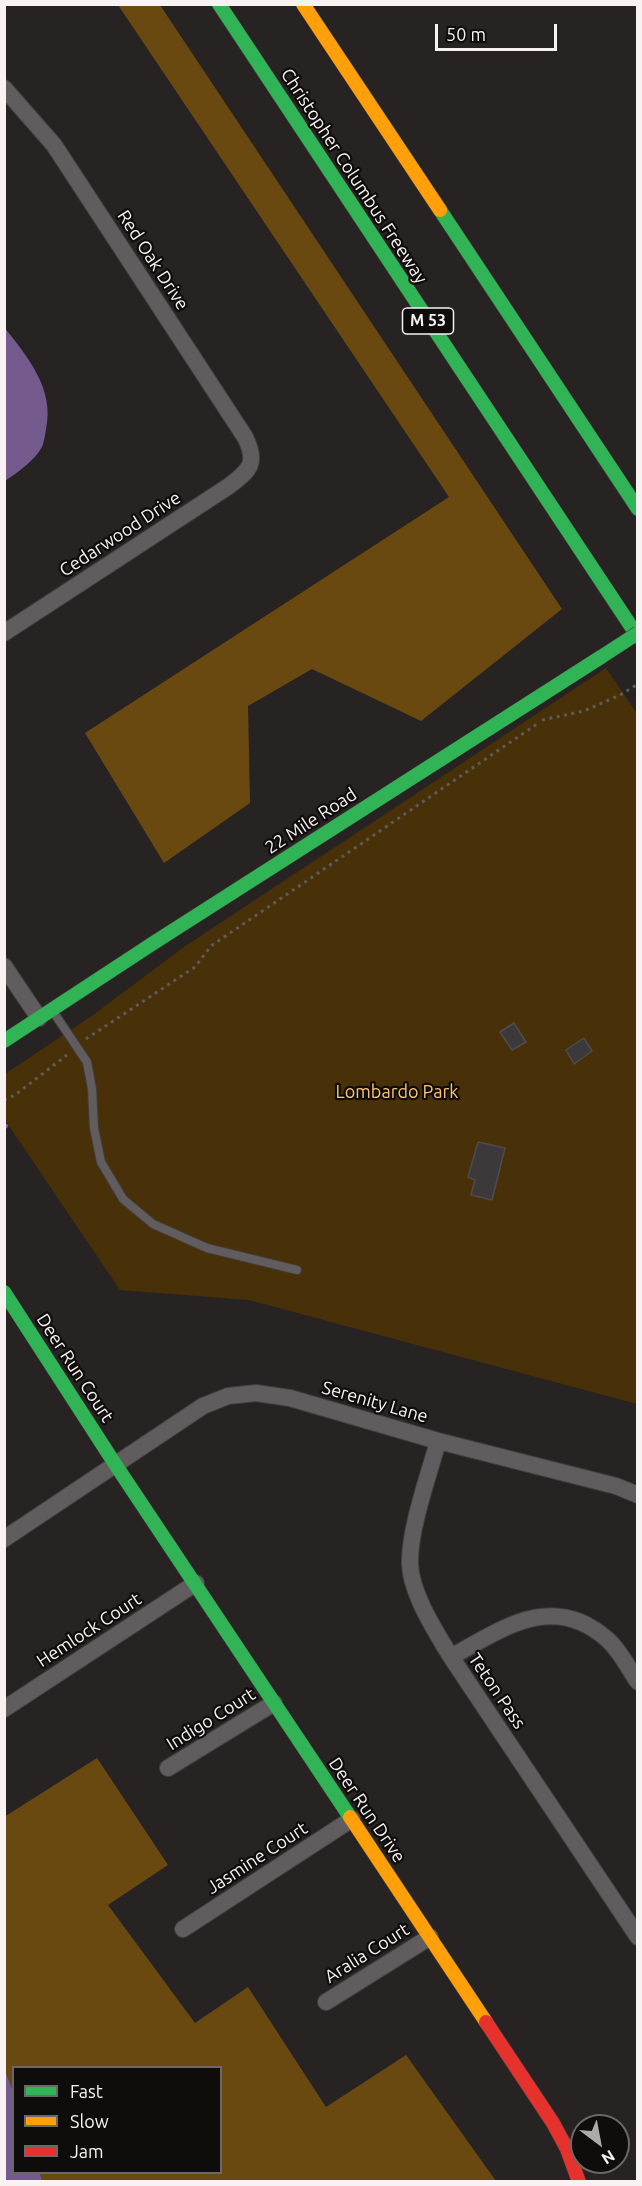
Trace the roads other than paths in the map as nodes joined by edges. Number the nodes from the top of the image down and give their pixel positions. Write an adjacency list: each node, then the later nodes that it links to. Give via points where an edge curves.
1 (219, 4): 7 (main road, Christopher Columbus Freeway / M 53)
2 (303, 4): 5 (main road)
3 (4, 88): 4 (street, Red Oak Drive, via 67,165 245,437)
4 (252, 463): 6 (street, Cedarwood Drive, via 229,486)
5 (638, 509)
6 (4, 633)
7 (638, 635): 9 (main road, 22 Mile Road, bridge)
8 (4, 966): 9 (street)
9 (46, 1014): 11 (main road, 22 Mile Road); 12 (lane, via 87,1062 100,1162 123,1199 153,1224 207,1248)
10 (4, 1019): 11 (street)
11 (9, 1038)
12 (297, 1270)
13 (4, 1292): 15 (main road, Deer Run Court)
14 (438, 1441): 15 (street, Serenity Lane, via 290,1398 256,1393 228,1396 203,1406); 16 (street, Serenity Lane); 19 (street, Teton Pass, via 413,1535 410,1565 429,1621)
15 (115, 1464): 17 (street, Serenity Lane); 18 (main road, Deer Run Drive)
16 (638, 1495)
17 (4, 1539)
18 (196, 1583): 21 (main road, Deer Run Drive); 22 (street, Hemlock Court)
19 (452, 1657): 20 (street, via 510,1625 540,1615 568,1618 591,1626 610,1641); 27 (street, Teton Pass)
20 (638, 1682)
21 (274, 1703): 23 (street, Indigo Court); 24 (main road, Deer Run Drive)
22 (4, 1709)
23 (168, 1768)
24 (352, 1819): 25 (street, Jasmine Court); 26 (main road, Deer Run Drive)
25 (183, 1929)
26 (430, 1937): 28 (street, Aralia Court); 29 (main road, Deer Run Drive, via 553,2123)
27 (638, 1937)
28 (326, 2002)
29 (579, 2181)

